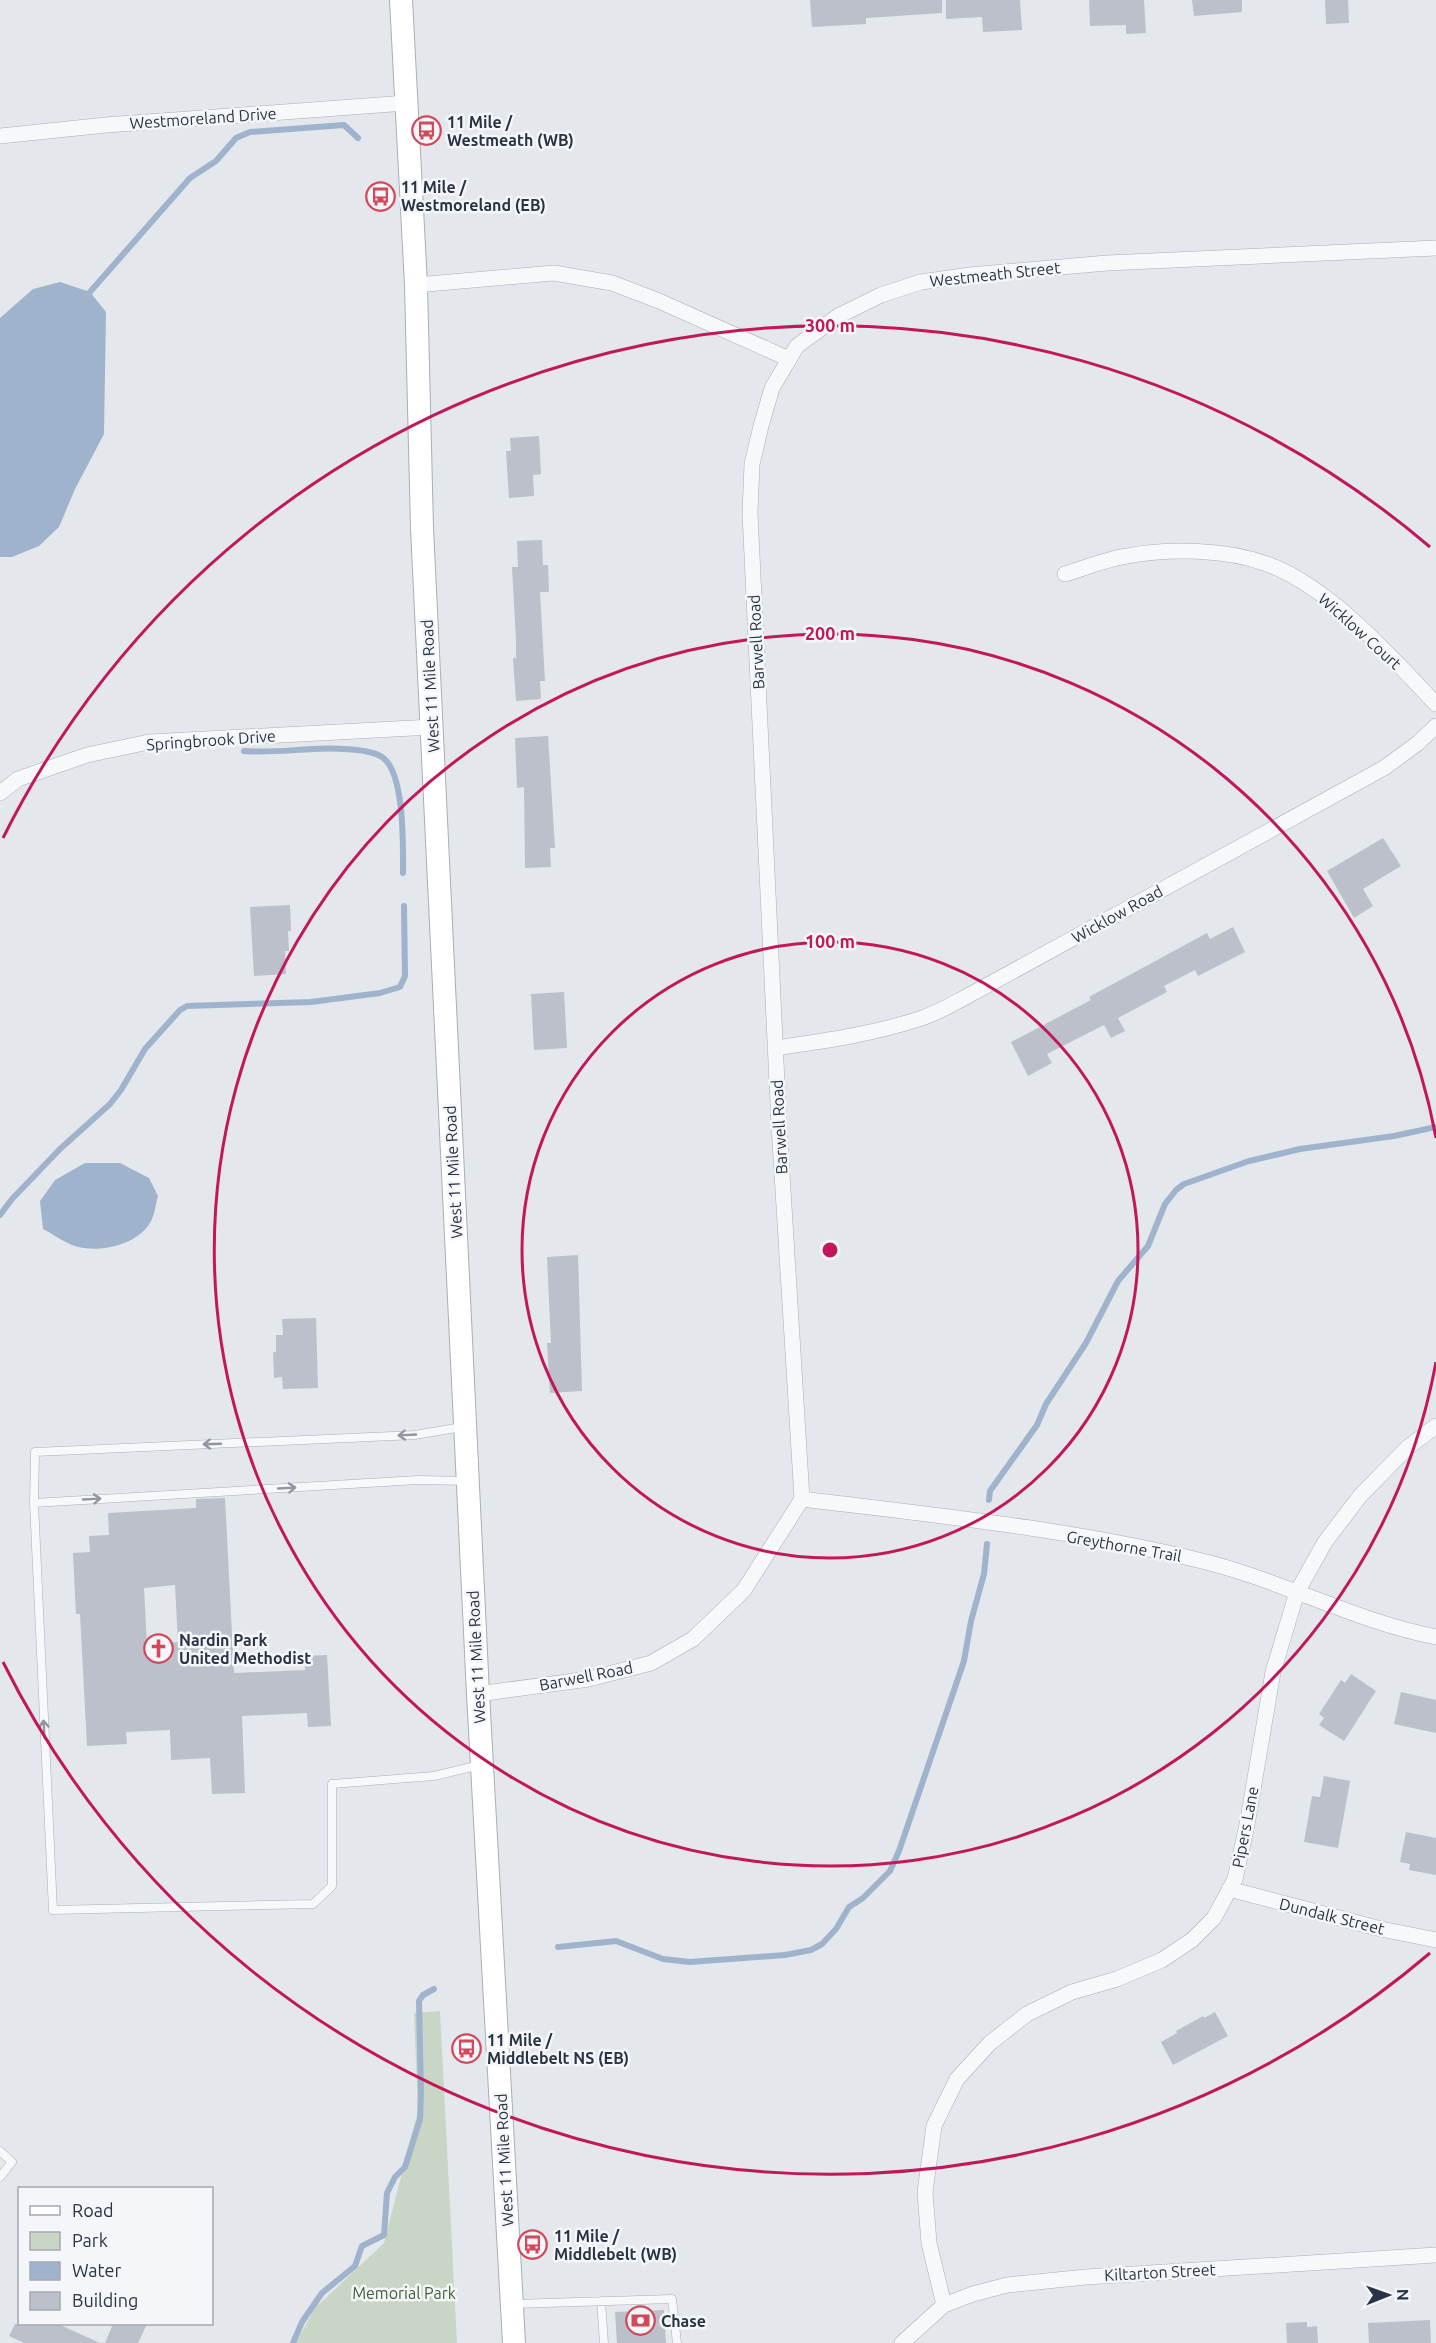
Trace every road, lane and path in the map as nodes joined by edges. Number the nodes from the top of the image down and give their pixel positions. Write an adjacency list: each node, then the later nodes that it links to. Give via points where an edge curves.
1 (401, 0): 2 (street, West 11 Mile Road)
2 (406, 103): 3 (street, Westmoreland Drive); 5 (street, West 11 Mile Road)
3 (0, 136)
4 (1436, 248): 6 (street, Westmeath Street, via 1107,263 921,282 881,295 838,316 797,346)
5 (416, 285): 6 (street, via 554,273 612,283); 10 (street, West 11 Mile Road)
6 (789, 359): 12 (street, Barwell Road, via 772,388 761,426 752,464 750,513)
7 (1065, 573): 8 (street, Wicklow Court, via 1125,556 1167,551 1238,556 1269,565 1330,601)
8 (1436, 704)
9 (1436, 726): 12 (street, Wicklow Road, via 1384,768 964,998 924,1017 890,1027 847,1038)
10 (432, 728): 11 (street, Springbrook Drive, via 149,742 87,754 18,779); 13 (street, West 11 Mile Road)
11 (0, 794)
12 (775, 1048): 16 (street, Barwell Road)
13 (465, 1426): 15 (street, West 11 Mile Road); 17 (lane, one-way to 17, via 416,1435 35,1452)
14 (1436, 1426): 18 (street, Pipers Lane, via 1407,1448 1360,1496 1325,1542)
15 (468, 1481): 17 (lane, one-way to 15, via 418,1480); 20 (street, West 11 Mile Road)
16 (802, 1499): 18 (street, Greythorne Trail, via 1110,1541 1200,1560); 20 (street, Barwell Road, via 744,1590 693,1639 651,1663 599,1676)
17 (34, 1503): 21 (lane, one-way to 17, via 434,1776 332,1784 332,1886 314,1904 53,1910)
18 (1297, 1592): 19 (street, Greythorne Trail, via 1406,1631); 22 (street, Pipers Lane, via 1273,1672 1247,1825 1235,1879)
19 (1436, 1637)
20 (478, 1694): 21 (street, West 11 Mile Road)
21 (482, 1764): 28 (street, West 11 Mile Road)
22 (1229, 1889): 23 (street, Dundalk Street); 29 (street, Pipers Lane, via 1214,1918 1192,1940 1162,1960 1072,1992 1027,2014 990,2043 957,2079 934,2127 925,2192 929,2243)
23 (1436, 1940)
24 (0, 2151): 25 (lane, via 12,2162)
25 (0, 2177)
26 (1436, 2255): 29 (street, Kiltarton Street, via 1007,2285)
27 (602, 2301): 28 (lane); 31 (lane); 32 (lane, via 672,2299)
28 (512, 2304): 30 (street, West 11 Mile Road)
29 (944, 2306): 33 (street, Kiltarton Street)
30 (514, 2343)
31 (604, 2343)
32 (677, 2343)
33 (902, 2343)

